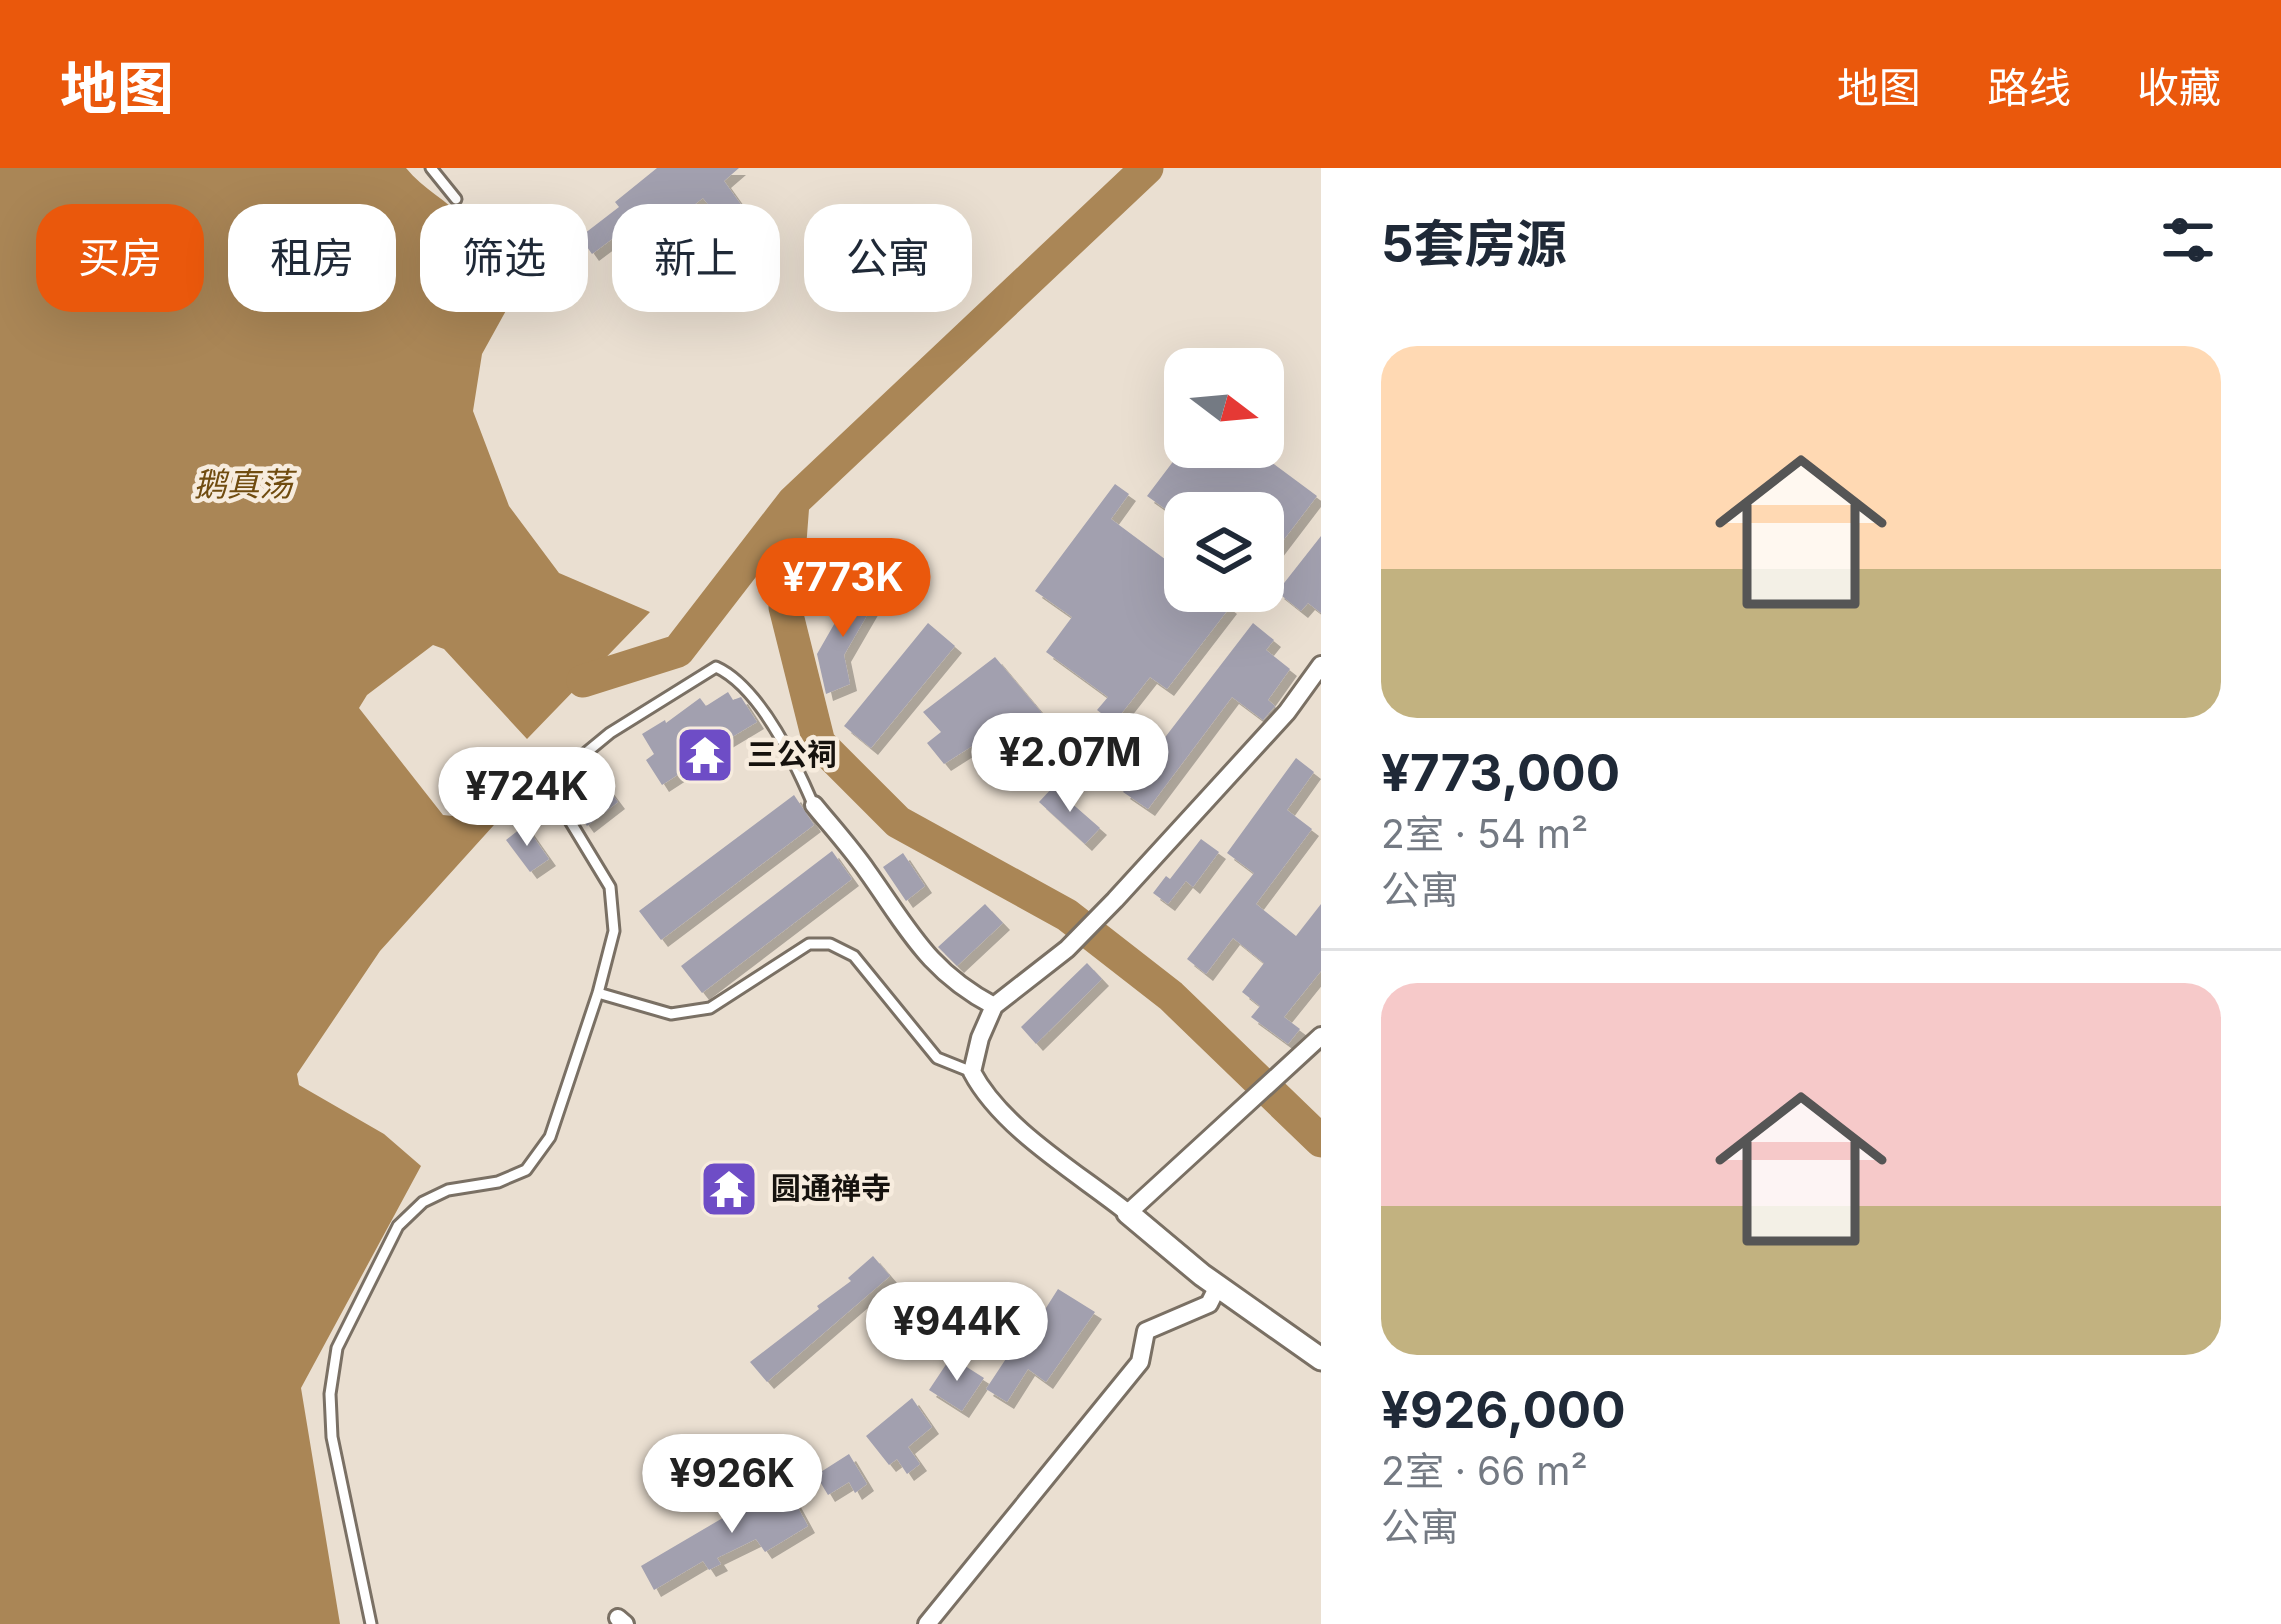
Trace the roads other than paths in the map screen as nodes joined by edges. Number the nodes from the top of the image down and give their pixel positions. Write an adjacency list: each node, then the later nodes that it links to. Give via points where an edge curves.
1 (431, 168): 2 (lane)
2 (456, 199)
3 (1321, 665): 6 (street, via 1115,900)
4 (814, 805): 5 (lane, via 790,751 734,675 716,667 610,733 553,781 610,887 614,931); 6 (street, via 910,937 956,986)
5 (598, 993): 8 (lane, via 671,1014 710,1008 809,944 830,944 854,956 938,1058); 12 (lane, via 538,1154 526,1170 498,1182 423,1202 398,1226 337,1348 332,1437)
6 (994, 1006): 8 (street)
7 (1321, 1036): 9 (street)
8 (972, 1072): 9 (street, via 1005,1117)
9 (1129, 1213): 10 (street)
10 (1218, 1286): 11 (street); 13 (street, via 1208,1304 1146,1330 1139,1362)
11 (1321, 1359)
12 (371, 1624)
13 (926, 1624)

